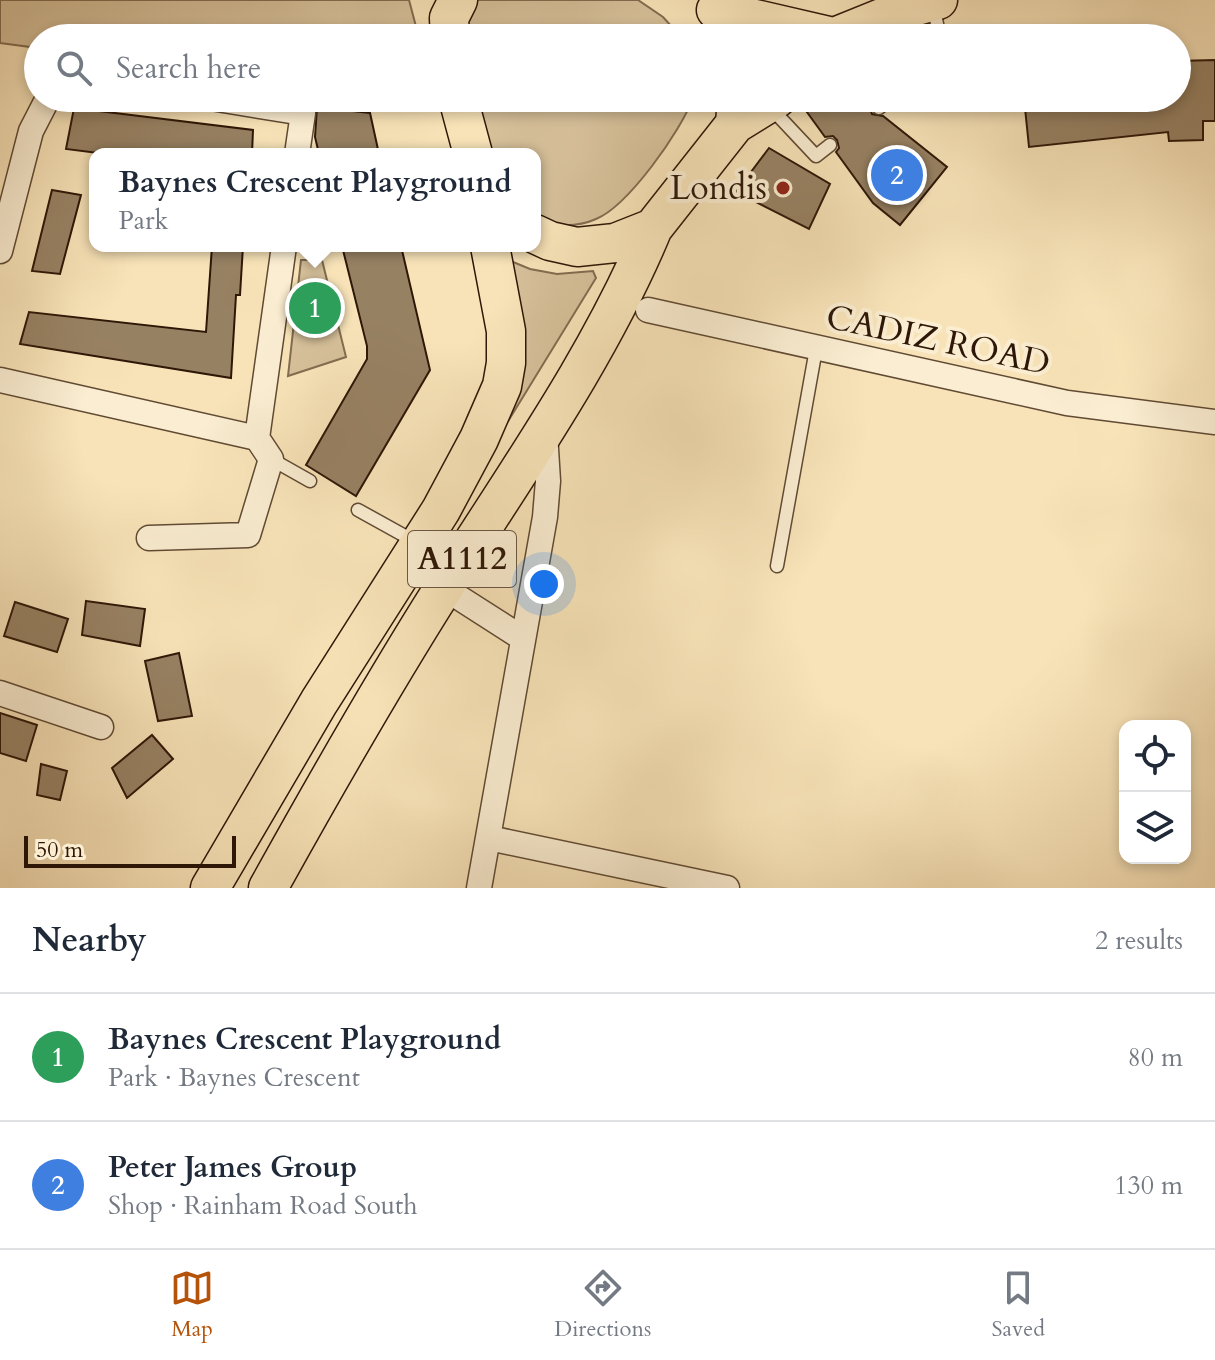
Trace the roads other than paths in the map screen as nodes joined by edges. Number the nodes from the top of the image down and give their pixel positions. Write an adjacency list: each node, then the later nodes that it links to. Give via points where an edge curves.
1 (458, 0): 4 (main road)
2 (913, 15): 6 (main road)
3 (717, 16): 5 (main road)
4 (449, 24)
5 (759, 24)
6 (882, 24)
7 (41, 112): 17 (street, via 31,131)
8 (297, 112): 13 (street, via 303,113)
9 (462, 112): 14 (main road)
10 (749, 112): 15 (main road, A1112)
11 (761, 112): 12 (lane, via 816,156)
12 (830, 145)
13 (298, 148)
14 (471, 148)
15 (653, 228): 16 (main road, via 615,243 577,247); 24 (main road, A1112, via 629,282)
16 (541, 237)
17 (0, 251)
18 (283, 252): 25 (street)
19 (491, 252): 30 (main road, A1112, via 506,331 502,386)
20 (648, 310): 21 (street, CADIZ ROAD)
21 (816, 349): 23 (street, CADIZ ROAD, via 1067,403); 31 (lane)
22 (0, 380): 25 (street)
23 (1215, 422)
24 (545, 430): 32 (main road, A1112); 33 (street, via 545,517)
25 (257, 438): 26 (street)
26 (271, 459): 27 (lane); 29 (street, via 248,535)
27 (310, 481)
28 (358, 510): 30 (lane)
29 (149, 538)
30 (417, 550): 32 (street); 37 (main road, A1112, via 319,702)
31 (777, 566)
32 (444, 588): 33 (street); 38 (main road, A1112)
33 (522, 638): 36 (street)
34 (0, 693): 35 (street)
35 (101, 727)
36 (489, 838): 39 (street); 40 (street)
37 (210, 888)
38 (268, 888)
39 (479, 888)
40 (727, 888)

